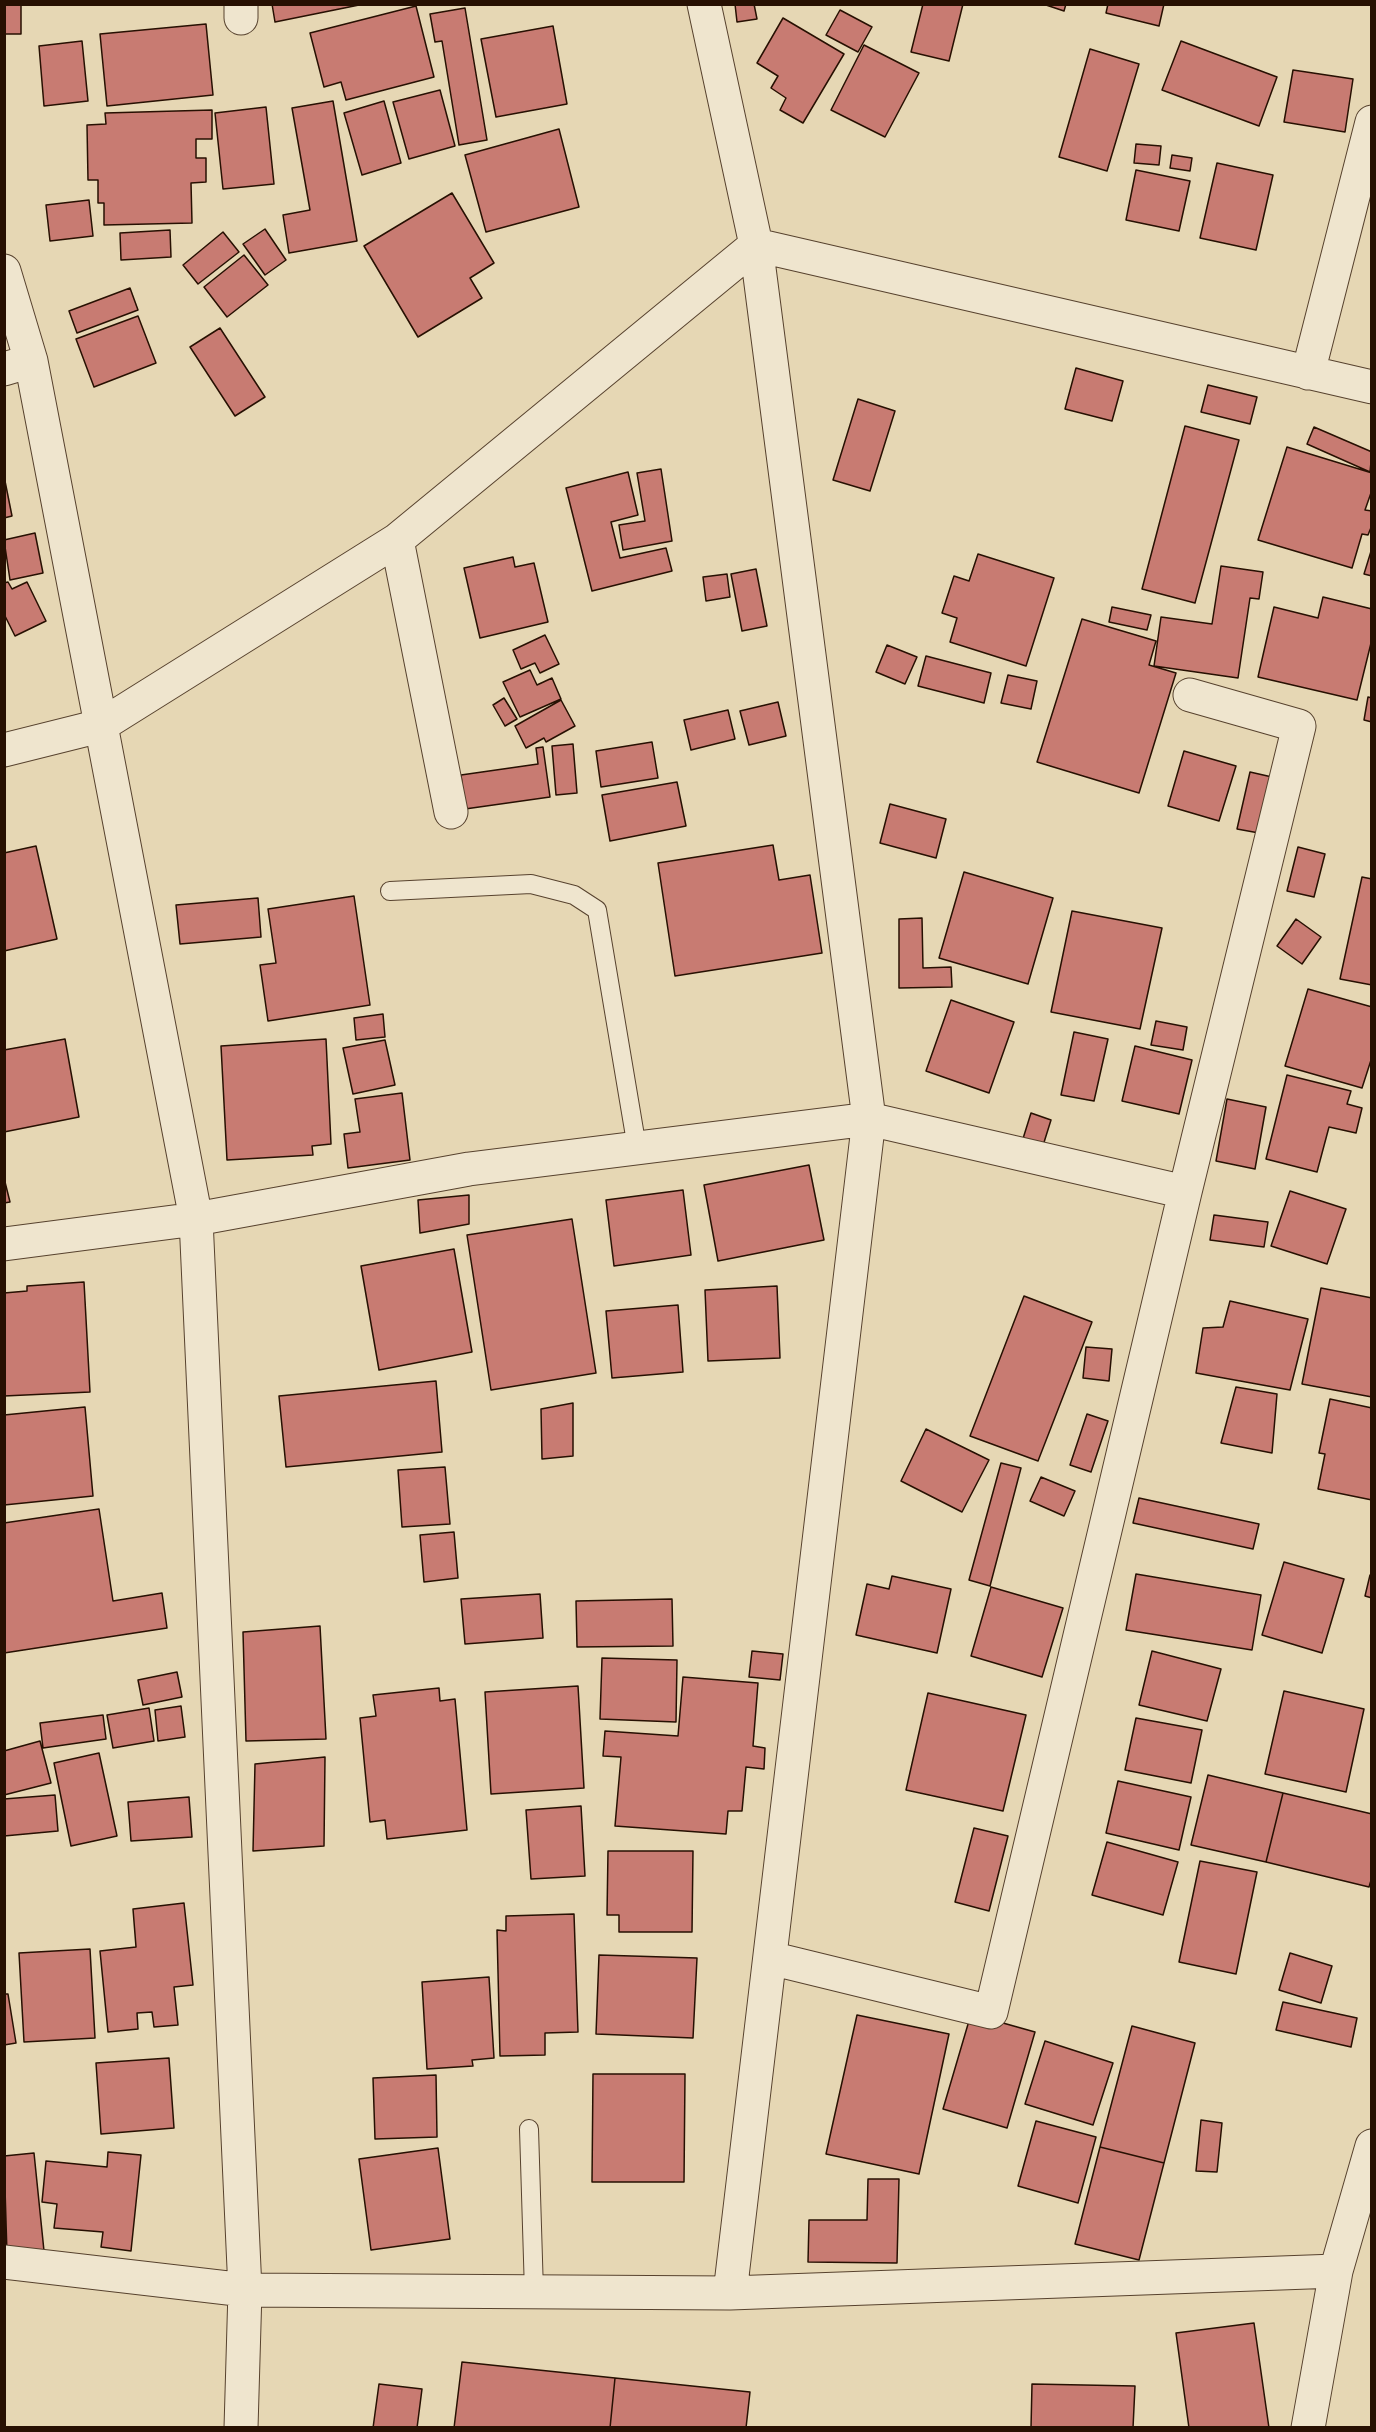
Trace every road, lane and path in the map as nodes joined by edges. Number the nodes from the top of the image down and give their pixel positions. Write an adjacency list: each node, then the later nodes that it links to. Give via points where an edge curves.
1 (704, 4): 3 (street)
2 (1371, 122): 6 (street)
3 (756, 245): 6 (street); 8 (street); 14 (street)
4 (4, 271): 5 (street)
5 (18, 365): 10 (street)
6 (1308, 373): 7 (street)
7 (1371, 387)
8 (397, 540): 10 (street); 12 (street)
9 (1190, 695): 16 (street, via 1299,726)
10 (100, 726): 11 (street); 17 (street)
11 (4, 750)
12 (451, 813)
13 (390, 891): 15 (lane, via 531,884 574,895 597,910)
14 (869, 1119): 15 (street); 16 (street); 19 (street)
15 (637, 1148): 17 (street, via 469,1168)
16 (1185, 1192): 19 (street, via 991,2012)
17 (196, 1219): 18 (street); 24 (street)
18 (4, 1244)
19 (770, 1958): 26 (street)
20 (529, 2129): 25 (lane)
21 (1371, 2146): 23 (street)
22 (4, 2262): 24 (street)
23 (1336, 2271): 26 (street); 28 (street)
24 (245, 2290): 25 (street); 27 (street)
25 (534, 2292): 26 (street)
26 (730, 2293)
27 (241, 2427)
28 (1308, 2427)

